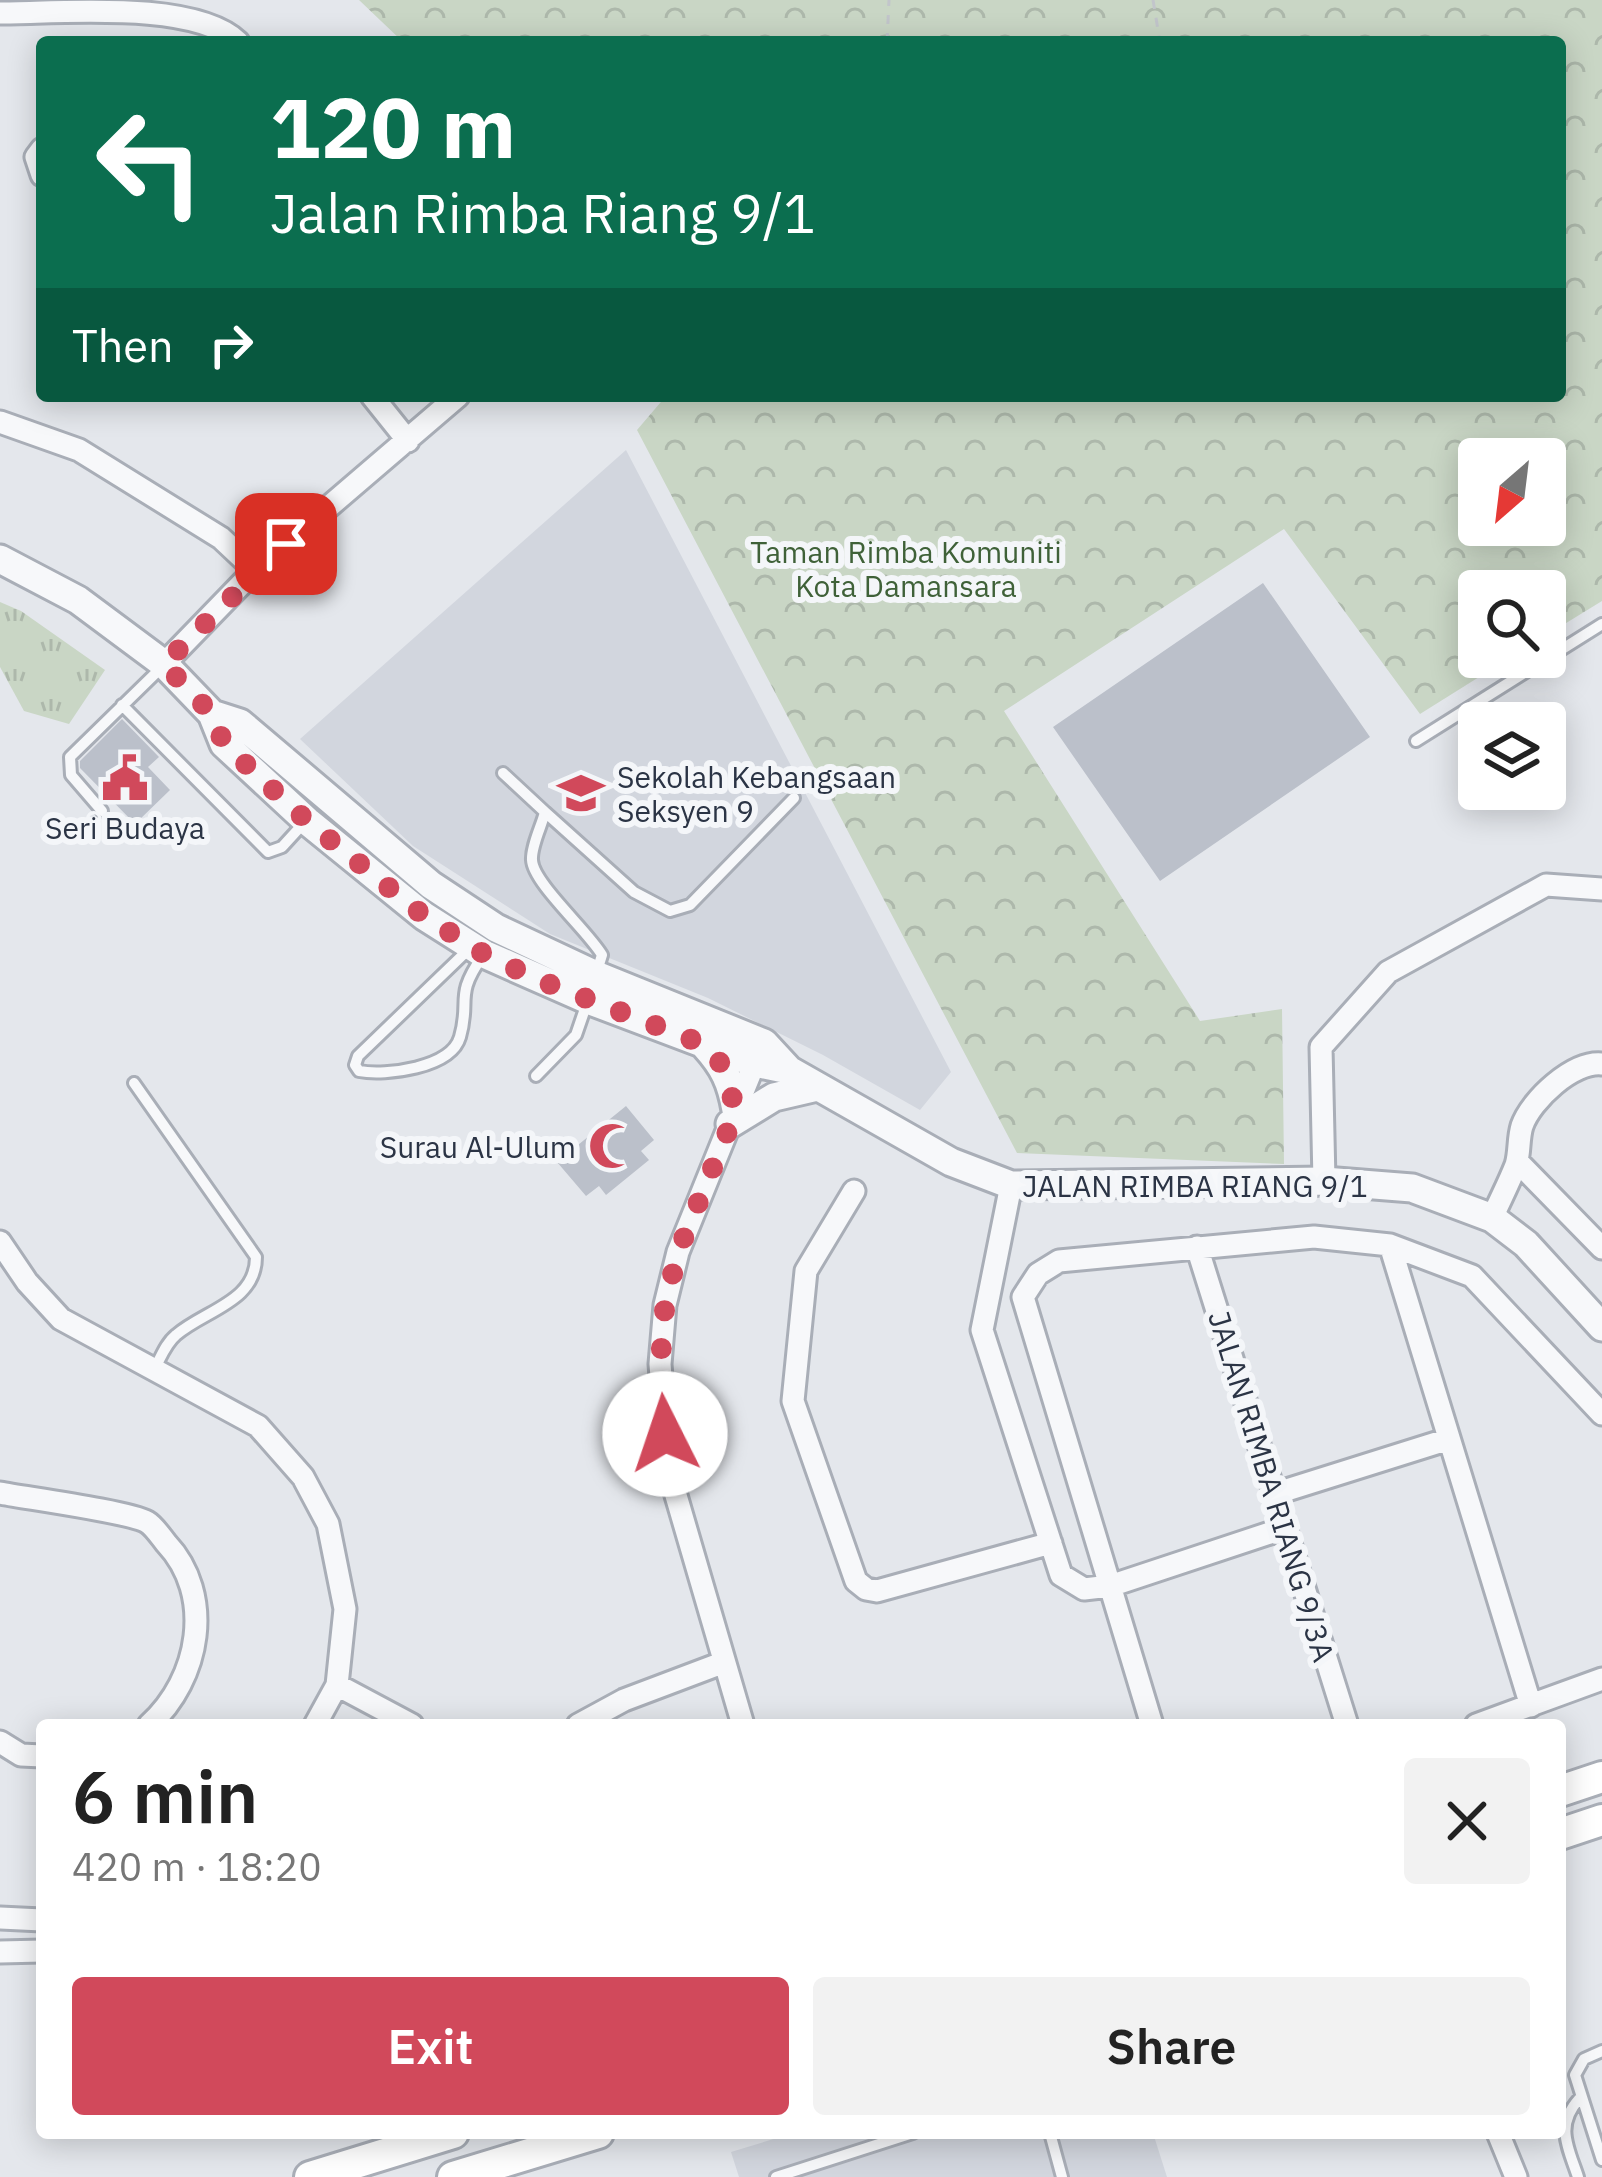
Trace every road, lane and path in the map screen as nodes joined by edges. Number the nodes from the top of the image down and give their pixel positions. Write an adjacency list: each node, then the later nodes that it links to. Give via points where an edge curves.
1 (890, 0): 5 (path)
2 (1154, 0): 6 (path)
3 (0, 13): 4 (street, via 168,14)
4 (227, 36)
5 (887, 36)
6 (1159, 36)
7 (377, 402): 10 (street)
8 (451, 402): 10 (street)
9 (0, 422): 12 (street, via 79,450 220,538)
10 (408, 441): 12 (street)
11 (0, 559): 14 (street, JALAN RIMBA RIANG 9/1, via 78,600)
12 (255, 570): 14 (street)
13 (1602, 624): 17 (lane)
14 (164, 664): 15 (lane); 16 (street, JALAN RIMBA RIANG 9/1)
15 (122, 704): 21 (lane, via 68,765); 23 (lane, via 268,852)
16 (212, 714): 19 (street, via 240,723); 23 (street, JALAN RIMBA RIANG 9/1, via 224,744)
17 (1415, 741)
18 (503, 773): 22 (lane)
19 (326, 798): 23 (street); 26 (street, via 431,886)
20 (794, 798): 22 (lane, via 690,905 670,911 634,892)
21 (102, 811)
22 (545, 812): 26 (lane, via 532,860 602,955)
23 (307, 821): 25 (street, JALAN RIMBA RIANG 9/1)
24 (1602, 889): 35 (street, via 1546,885 1388,972 1321,1047)
25 (477, 950): 25 (lane, via 358,1055 359,1071 405,1072 451,1052); 26 (street, JALAN RIMBA RIANG 9/1)
26 (592, 988): 27 (street, JALAN RIMBA RIANG 9/1); 28 (street); 30 (lane, via 576,1035)
27 (703, 1044): 28 (street, JALAN RIMBA RIANG 9/1); 33 (street, via 723,1066)
28 (759, 1053): 32 (street, JALAN RIMBA RIANG 9/1); 33 (street)
29 (1602, 1064): 34 (street, via 1563,1079 1532,1107)
30 (536, 1076)
31 (134, 1083): 44 (lane, via 256,1257 245,1291 176,1334)
32 (817, 1087): 33 (street); 36 (street, JALAN RIMBA RIANG 9/1, via 951,1162)
33 (733, 1117): 52 (street, via 678,1252 660,1364 668,1468)
34 (1517, 1161): 38 (street); 42 (street)
35 (1324, 1181): 36 (street, JALAN RIMBA RIANG 9/1); 38 (street, JALAN RIMBA RIANG 9/1, via 1412,1188)
36 (1011, 1184): 50 (street, via 982,1330)
37 (854, 1191): 50 (street, via 806,1271 793,1401 856,1581 877,1591)
38 (1492, 1218): 43 (street, JALAN RIMBA RIANG 9/1)
39 (0, 1242): 44 (street, via 61,1319)
40 (1390, 1245): 41 (street, via 1314,1237); 45 (street, via 1472,1276); 46 (street)
41 (1197, 1247): 48 (street, JALAN RIMBA RIANG 9/3A); 51 (street, via 1059,1261 1022,1297)
42 (1602, 1248)
43 (1602, 1327)
44 (154, 1371): 54 (street, via 258,1426 303,1477 328,1524 345,1609)
45 (1602, 1414)
46 (1449, 1439): 48 (street); 55 (street)
47 (0, 1493): 56 (street, via 146,1521 184,1562 200,1612 192,1655 170,1706)
48 (1274, 1494): 49 (street, JALAN RIMBA RIANG 9/3A)
49 (1285, 1528): 51 (street); 62 (street, JALAN RIMBA RIANG 9/3A)
50 (1051, 1543): 51 (street, via 1061,1575 1084,1589)
51 (1110, 1586): 61 (street)
52 (722, 1663): 59 (street); 60 (street)
53 (1602, 1679): 55 (street)
54 (337, 1685): 57 (street); 58 (street)
55 (1531, 1706): 63 (street)
56 (156, 1719)
57 (318, 1719)
58 (401, 1719)
59 (589, 1719)
60 (741, 1719)
61 (1150, 1719)
62 (1345, 1719)
63 (1494, 1719)
64 (0, 1742): 65 (street)
65 (36, 1755)
66 (1602, 1777): 67 (main road)
67 (1566, 1789)
68 (1602, 1820): 69 (main road)
69 (1566, 1832)
70 (0, 1918): 71 (street)
71 (36, 1920)
72 (0, 1952): 73 (street)
73 (36, 1952)
74 (1602, 2050): 75 (lane, via 1576,2067)
75 (1579, 2099): 76 (lane); 83 (lane)
76 (1566, 2120)
77 (434, 2139): 84 (main road)
78 (578, 2139): 85 (main road)
79 (894, 2139): 86 (lane)
80 (1052, 2139): 87 (lane)
81 (1500, 2139): 88 (street)
82 (1565, 2139): 89 (lane)
83 (1602, 2160)
84 (310, 2177)
85 (453, 2177)
86 (776, 2177)
87 (1062, 2177)
88 (1516, 2177)
89 (1578, 2177)

